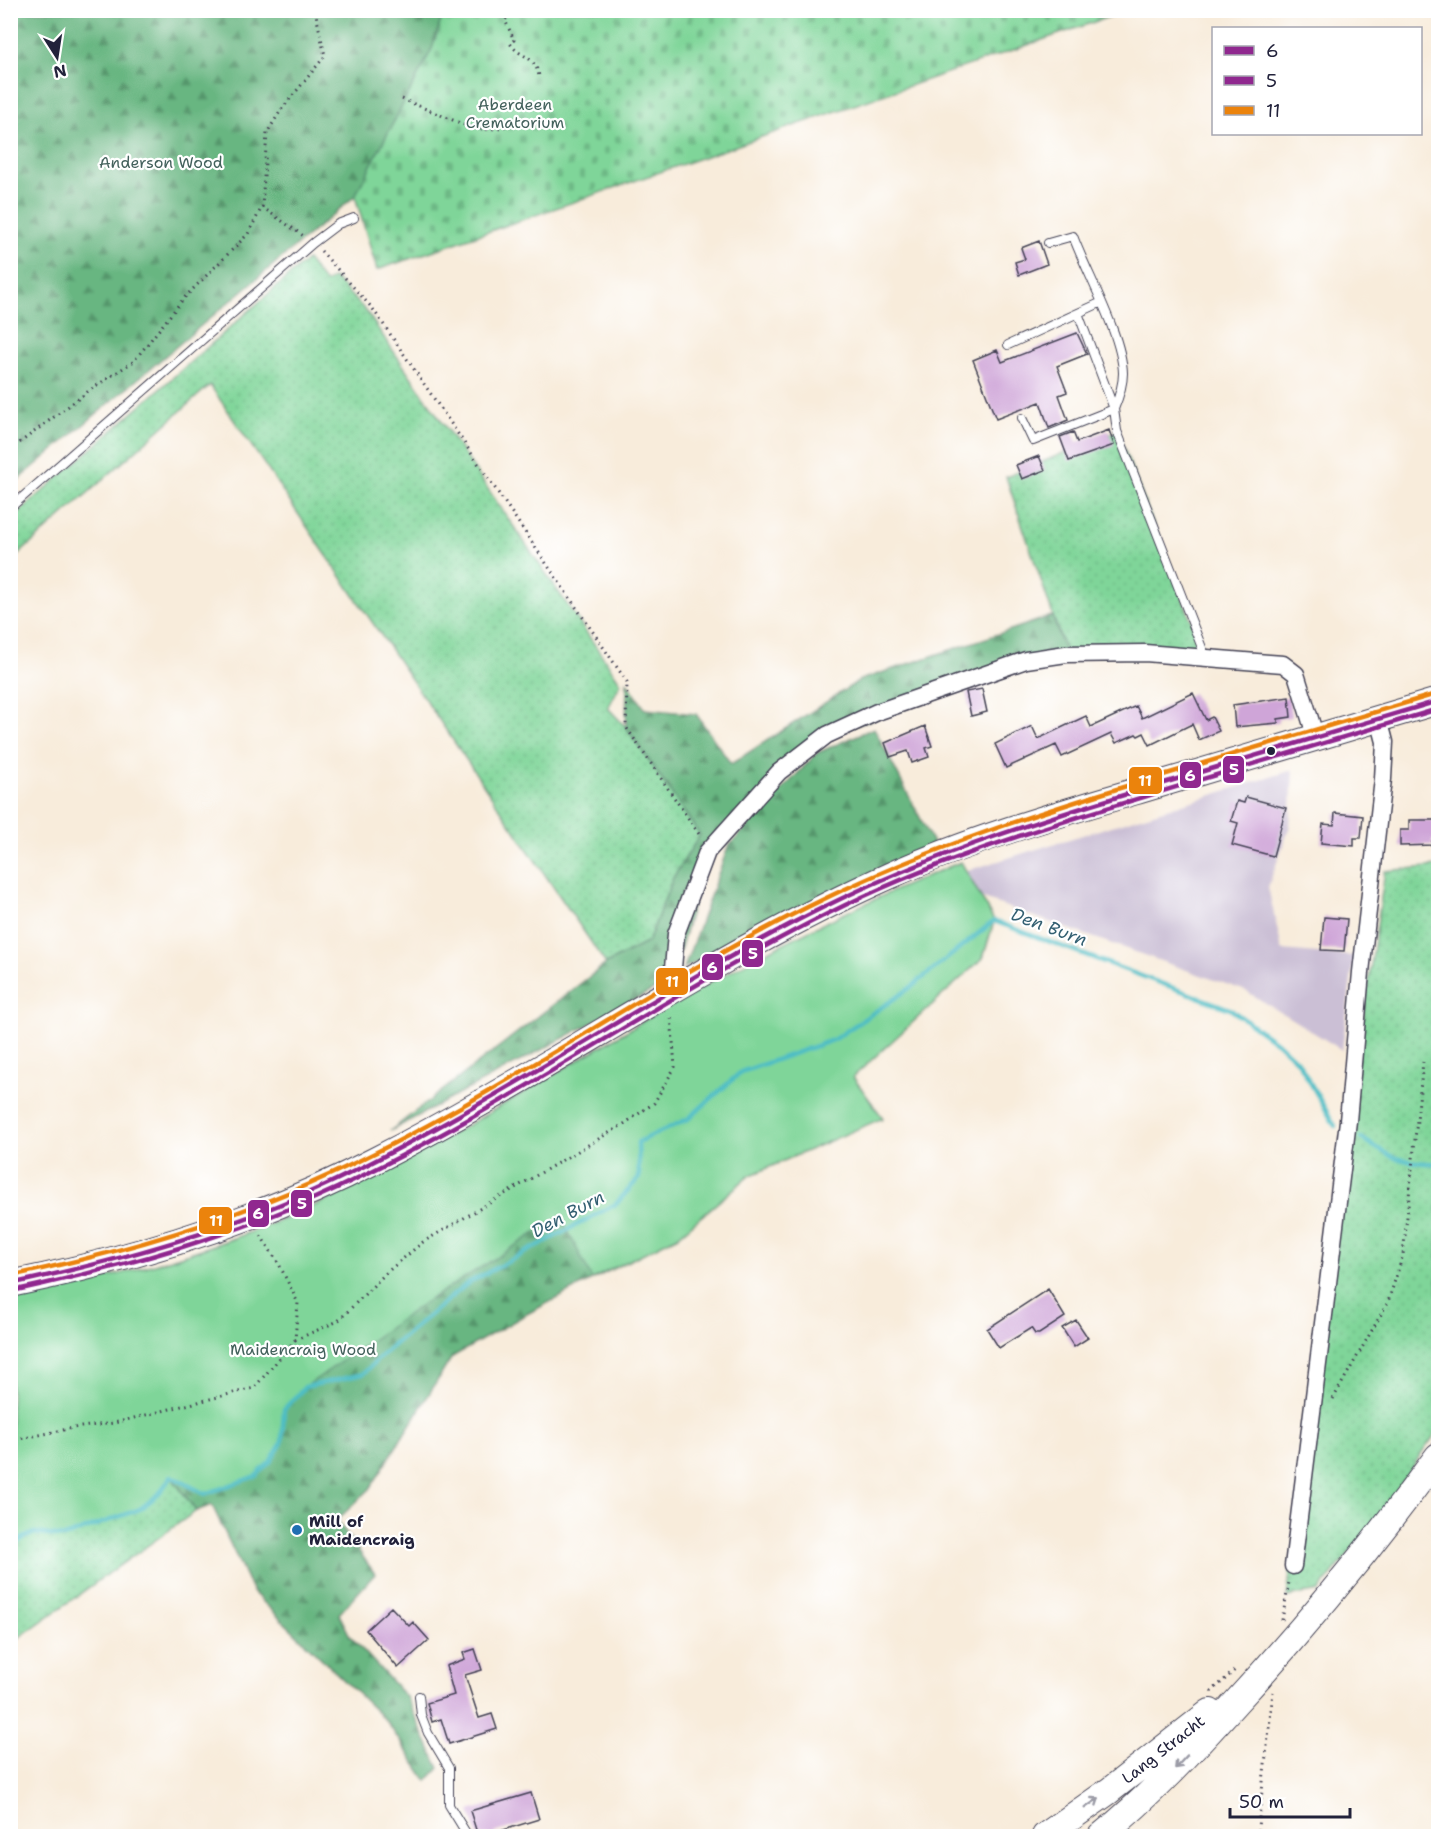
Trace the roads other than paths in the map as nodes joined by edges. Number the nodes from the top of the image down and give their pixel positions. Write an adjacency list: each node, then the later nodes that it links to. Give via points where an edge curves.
1 (354, 218): 8 (lane, via 338,224 313,243)
2 (1048, 243): 3 (lane, via 1073,236)
3 (1100, 303): 4 (lane); 6 (lane, via 1123,371)
4 (1078, 313): 5 (lane); 6 (lane)
5 (1008, 345)
6 (1114, 409): 7 (lane, via 1033,441); 9 (lane, via 1117,431)
7 (1022, 418)
8 (10, 508)
9 (1206, 658): 12 (street, via 1276,662 1290,668 1300,682); 13 (street, via 1145,653 1065,654 1026,660 877,712 827,735 779,772 710,848 676,934)
10 (1438, 701): 11 (main road)
11 (1379, 719): 12 (main road); 16 (street, via 1385,742 1383,779 1348,1121)
12 (1316, 738): 13 (main road, via 1029,823 890,875 757,943)
13 (671, 999): 14 (main road, via 374,1161 261,1212 180,1242 98,1266)
14 (10, 1284)
15 (1438, 1456): 17 (main road, Lang Stracht, via 1332,1594)
16 (1293, 1566)
17 (1278, 1657): 20 (main road, Lang Stracht, one-way to 17, via 1109,1791); 21 (main road, Lang Stracht, one-way to 21, via 1170,1774)
18 (419, 1696): 19 (lane, via 428,1733 449,1768 449,1805)
19 (468, 1836)
20 (1045, 1836)
21 (1101, 1836)

